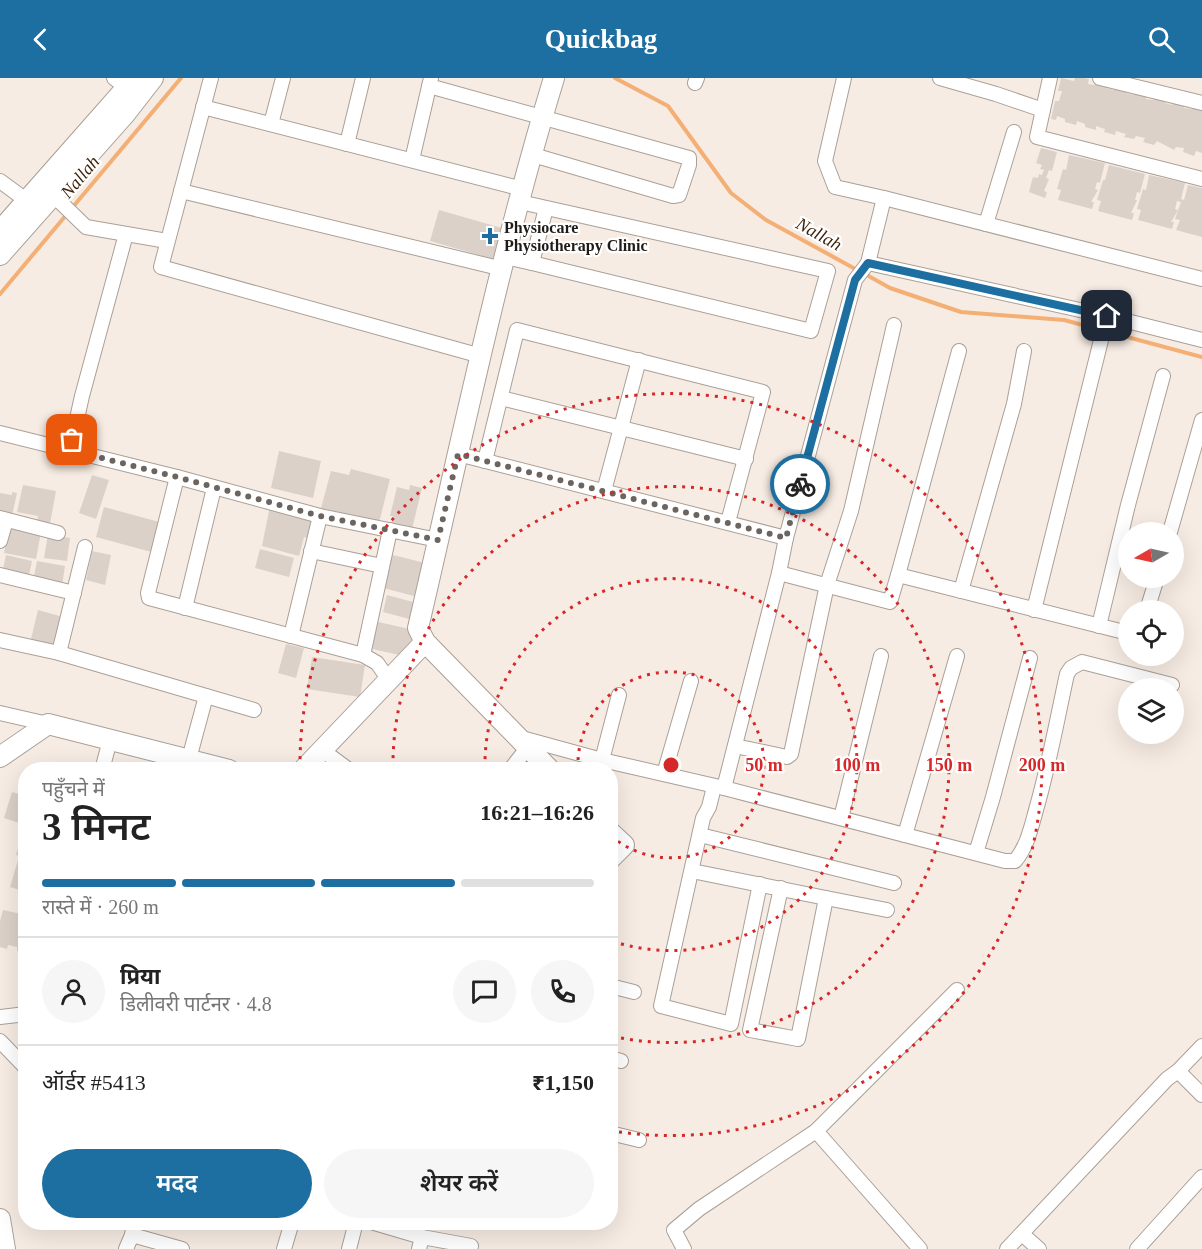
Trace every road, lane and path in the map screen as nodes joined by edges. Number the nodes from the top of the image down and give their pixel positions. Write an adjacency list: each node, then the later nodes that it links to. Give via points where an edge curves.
1 (153, 78): 11 (street)
2 (211, 78): 13 (street)
3 (283, 78): 16 (street)
4 (363, 78): 18 (street)
5 (554, 78): 15 (street)
6 (844, 78): 25 (street, via 825,161 829,173 835,187)
7 (940, 78): 14 (street)
8 (1050, 78): 14 (street)
9 (1101, 78): 12 (street)
10 (430, 82): 15 (street); 20 (street)
11 (129, 85): 26 (street); 26 (street)
12 (1202, 103)
13 (203, 106): 16 (street); 23 (street)
14 (1043, 110): 21 (street, via 1037,137)
15 (543, 116): 19 (street); 19 (street, via 689,158 690,165 679,195 673,196)
16 (271, 124): 18 (street)
17 (1014, 132): 28 (street)
18 (347, 144): 20 (street)
19 (533, 155): 24 (street)
20 (412, 160): 24 (street)
21 (1202, 179)
22 (0, 181): 26 (street)
23 (181, 191): 31 (street); 33 (street)
24 (522, 195): 27 (street); 33 (street)
25 (884, 198): 28 (street); 35 (street)
26 (41, 202): 29 (street); 30 (street, via 86,227); 32 (street)
27 (546, 208): 34 (street); 34 (street, via 828,271 811,331)
28 (986, 224): 36 (street)
29 (0, 231)
30 (126, 234): 31 (street); 49 (street)
31 (167, 241): 42 (street, via 160,267)
32 (0, 255)
33 (504, 263): 34 (street); 42 (street)
34 (532, 263)
35 (868, 263): 37 (street); 62 (street, via 855,280)
36 (1202, 279)
37 (1107, 316): 39 (street); 75 (street)
38 (894, 325): 71 (street, via 851,511)
39 (1202, 340)
40 (959, 351): 70 (street)
41 (1024, 351): 72 (street, via 1014,404)
42 (481, 356): 50 (street)
43 (639, 360): 45 (street, via 517,330); 47 (street); 51 (street, via 763,392)
44 (1163, 376): 76 (street)
45 (501, 398): 47 (street); 52 (street)
46 (1202, 420): 59 (street)
47 (621, 428): 51 (street); 55 (street)
48 (0, 433): 49 (street)
49 (70, 450): 53 (street)
50 (458, 454): 52 (street); 63 (street)
51 (746, 459): 58 (street)
52 (485, 461): 55 (street)
53 (177, 477): 54 (street); 74 (street, via 148,593 149,598)
54 (214, 488): 56 (street); 74 (street)
55 (604, 491): 58 (street)
56 (320, 516): 60 (street); 66 (street)
57 (3, 519): 61 (street); 64 (street)
58 (728, 522): 62 (street)
59 (1173, 522)
60 (390, 530): 63 (street); 67 (street)
61 (58, 533)
62 (786, 538): 68 (street)
63 (438, 540): 80 (street, via 418,628)
64 (0, 541)
65 (85, 547): 73 (street)
66 (311, 551): 67 (street); 78 (street)
67 (382, 566): 82 (street)
68 (779, 573): 71 (street); 96 (street)
69 (0, 575): 73 (street)
70 (898, 575): 71 (street, via 890,602); 72 (street)
71 (827, 585): 96 (street, via 791,754 787,758)
72 (962, 591): 75 (street)
73 (74, 593): 81 (street)
74 (185, 608): 78 (street)
75 (1034, 610): 76 (street)
76 (1099, 626): 77 (street)
77 (1118, 631)
78 (291, 636): 82 (street)
79 (0, 640): 81 (street)
80 (425, 642): 87 (street); 95 (street)
81 (59, 653): 90 (street)
82 (363, 655): 87 (street, via 377,663)
83 (881, 656): 111 (street)
84 (957, 656): 113 (street)
85 (1029, 658): 116 (street)
86 (1143, 678): 116 (street, via 1094,663 1082,662 1071,668 1044,784 1022,853 1015,861 1005,861)
87 (389, 680): 97 (street)
88 (691, 681): 109 (street)
89 (620, 695): 99 (street)
90 (206, 696): 91 (street); 102 (street)
91 (254, 711)
92 (0, 713): 93 (street)
93 (48, 724): 94 (street); 98 (street)
94 (110, 740): 100 (street); 101 (street)
95 (523, 742): 99 (street); 105 (street); 106 (street)
96 (735, 746): 110 (street)
97 (322, 750): 103 (street); 104 (street)
98 (0, 757)
99 (602, 760): 107 (street)
100 (104, 762)
101 (182, 762)
102 (189, 762)
103 (311, 762)
104 (338, 762)
105 (514, 762)
106 (542, 762)
107 (611, 762)
108 (618, 764): 109 (street)
109 (664, 774): 110 (street)
110 (715, 787): 111 (street); 112 (street)
111 (841, 818): 113 (street)
112 (700, 835): 117 (street); 118 (street)
113 (905, 835): 116 (street)
114 (618, 839): 115 (street, via 624,845)
115 (618, 851)
116 (976, 853)
117 (692, 871): 119 (street); 128 (street, via 661,1006)
118 (894, 883)
119 (760, 884): 120 (street); 128 (street)
120 (781, 888): 121 (street); 129 (street)
121 (826, 898): 122 (street); 129 (street, via 798,1039)
122 (887, 910)
123 (618, 988): 125 (street)
124 (957, 990): 135 (street)
125 (634, 992)
126 (18, 1015): 127 (street)
127 (0, 1017)
128 (731, 1024): 129 (street)
129 (750, 1030)
130 (0, 1041): 132 (street)
131 (1202, 1046): 133 (street)
132 (18, 1060)
133 (1178, 1071): 134 (street); 145 (street)
134 (1202, 1095)
135 (816, 1131): 153 (street, via 674,1230); 154 (street)
136 (618, 1135): 137 (street)
137 (639, 1140)
138 (1202, 1178): 157 (street)
139 (0, 1219): 148 (street)
140 (133, 1230): 149 (street)
141 (135, 1230): 150 (street)
142 (290, 1230): 151 (street)
143 (354, 1230): 152 (street)
144 (390, 1230): 146 (street)
145 (1022, 1234): 155 (street); 156 (street)
146 (421, 1243): 147 (street)
147 (471, 1246)
148 (5, 1249)
149 (126, 1249)
150 (182, 1249)
151 (284, 1249)
152 (349, 1249)
153 (684, 1249)
154 (920, 1249)
155 (1007, 1249)
156 (1039, 1249)
157 (1137, 1249)

